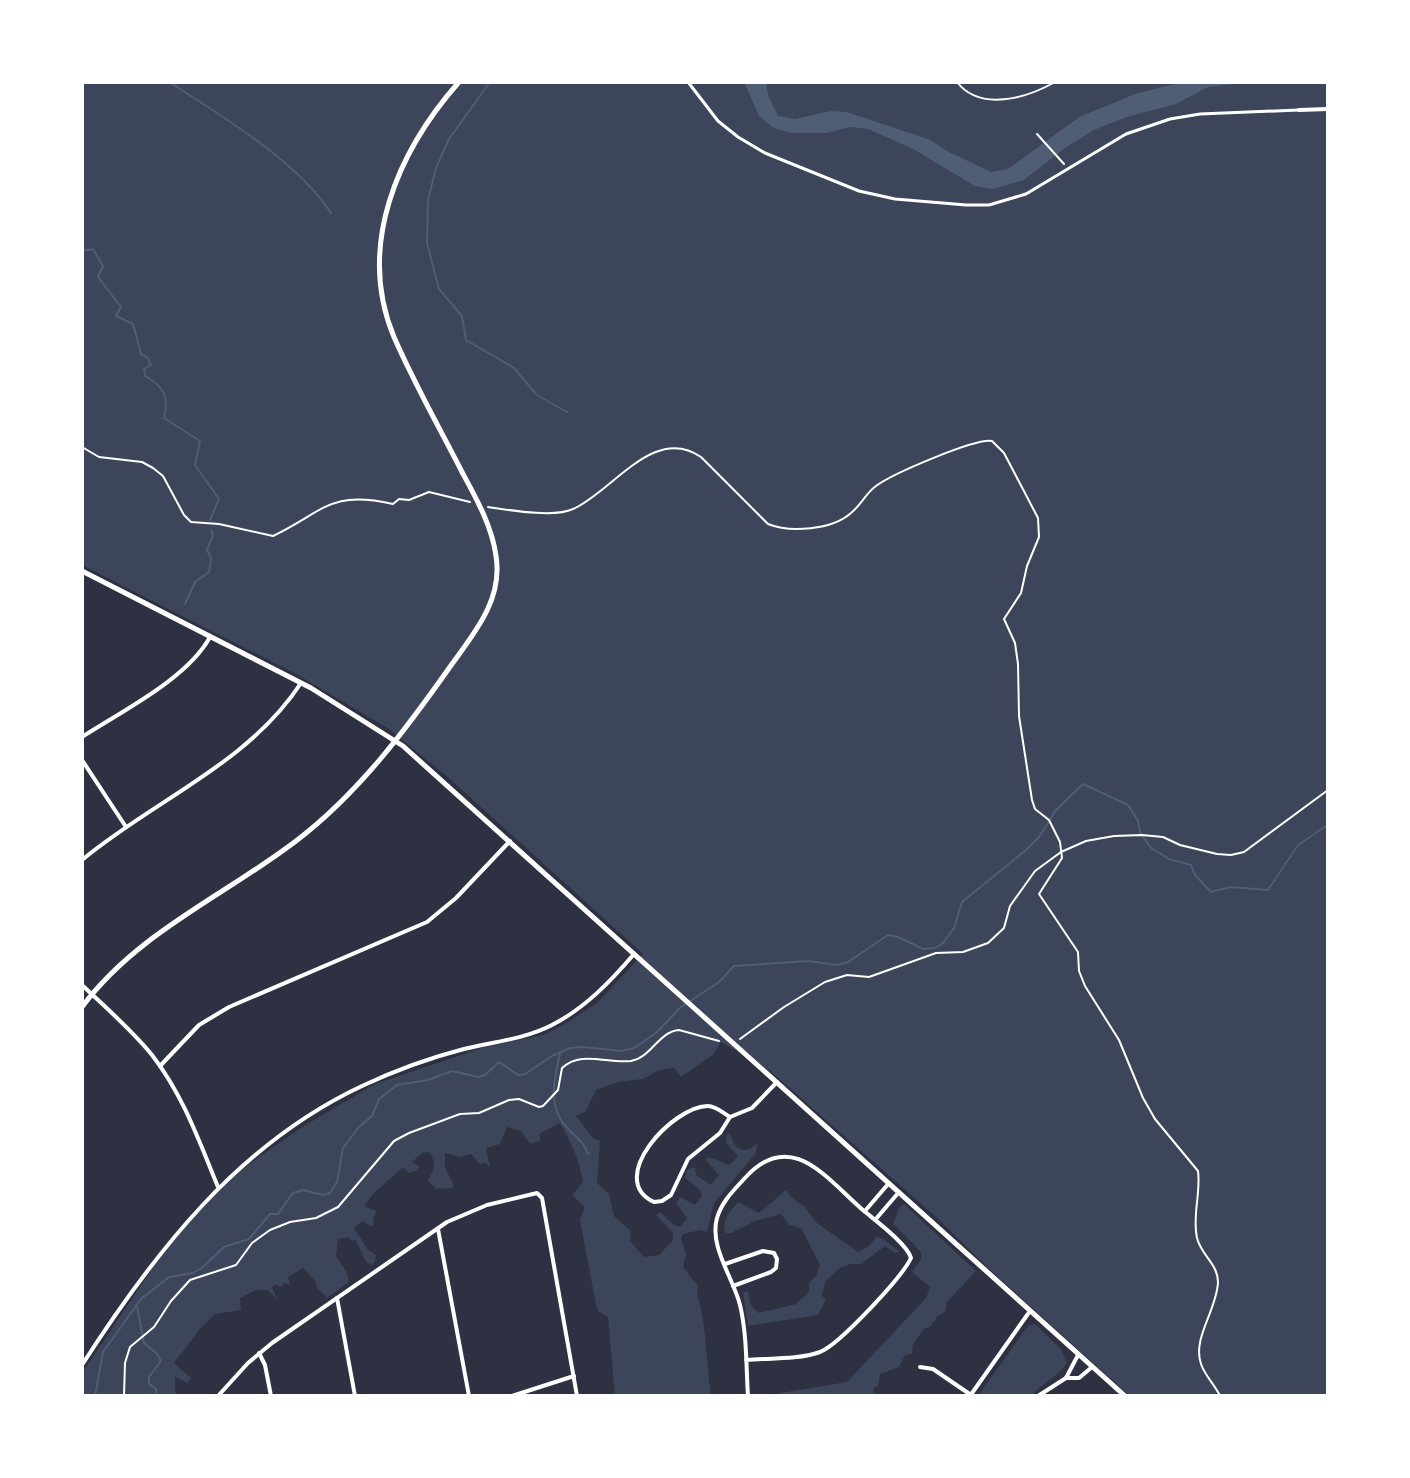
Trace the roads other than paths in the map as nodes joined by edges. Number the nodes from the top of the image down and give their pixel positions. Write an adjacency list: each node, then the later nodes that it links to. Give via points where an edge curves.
1 (459, 82): 9 (street, via 423,127 400,170 383,227 378,276 382,306 396,342 490,529 497,577 494,596 474,633)
2 (688, 82): 4 (street, via 718,121 765,153 859,191 966,205 989,205 1026,194 1126,134 1170,119)
3 (1328, 109): 4 (street)
4 (1299, 110)
5 (82, 571): 6 (street)
6 (210, 637): 7 (street); 8 (street, via 169,679)
7 (301, 683): 9 (street); 11 (street, via 240,751)
8 (82, 737)
9 (396, 742): 12 (street); 16 (street, via 307,832 140,946)
10 (82, 760): 11 (street)
11 (126, 827): 13 (street)
12 (510, 841): 14 (street); 18 (street, via 427,922 229,1007 199,1025)
13 (82, 860)
14 (634, 954): 19 (street); 22 (street, via 600,991 562,1020 360,1086 274,1140)
15 (82, 985): 16 (street)
16 (92, 994): 17 (street); 18 (street)
17 (82, 1007)
18 (160, 1066): 22 (street, via 192,1122)
19 (777, 1082): 20 (street, via 752,1108); 21 (street)
20 (730, 1117): 20 (street, via 720,1133 688,1159 669,1197 657,1202 644,1196 637,1177 655,1137 702,1107 713,1106)
21 (889, 1183): 23 (street); 24 (street)
22 (218, 1187): 34 (street, via 152,1264)
23 (899, 1192): 25 (street); 30 (street)
24 (865, 1211): 25 (street); 27 (street, via 804,1160 786,1155 767,1159 720,1211 716,1235)
25 (875, 1220): 33 (street, via 908,1250 910,1261 845,1335 814,1354)
26 (438, 1228): 29 (street); 37 (street, via 479,1207 540,1194); 43 (street)
27 (725, 1264): 28 (street); 28 (street, via 763,1251 777,1259 771,1272)
28 (733, 1286): 33 (street)
29 (337, 1298): 31 (street); 42 (street)
30 (1030, 1311): 32 (street); 39 (street)
31 (259, 1353): 40 (street); 41 (street)
32 (1078, 1355): 36 (street); 38 (street)
33 (746, 1360): 46 (street)
34 (82, 1365)
35 (920, 1367): 39 (street, via 933,1369)
36 (1092, 1367): 38 (street, via 1079,1378); 48 (street)
37 (574, 1376): 44 (street); 45 (street)
38 (1066, 1378): 47 (street)
39 (971, 1395)
40 (218, 1396)
41 (271, 1396)
42 (355, 1396)
43 (469, 1396)
44 (512, 1396)
45 (577, 1396)
46 (748, 1396)
47 (1038, 1396)
48 (1125, 1396)

